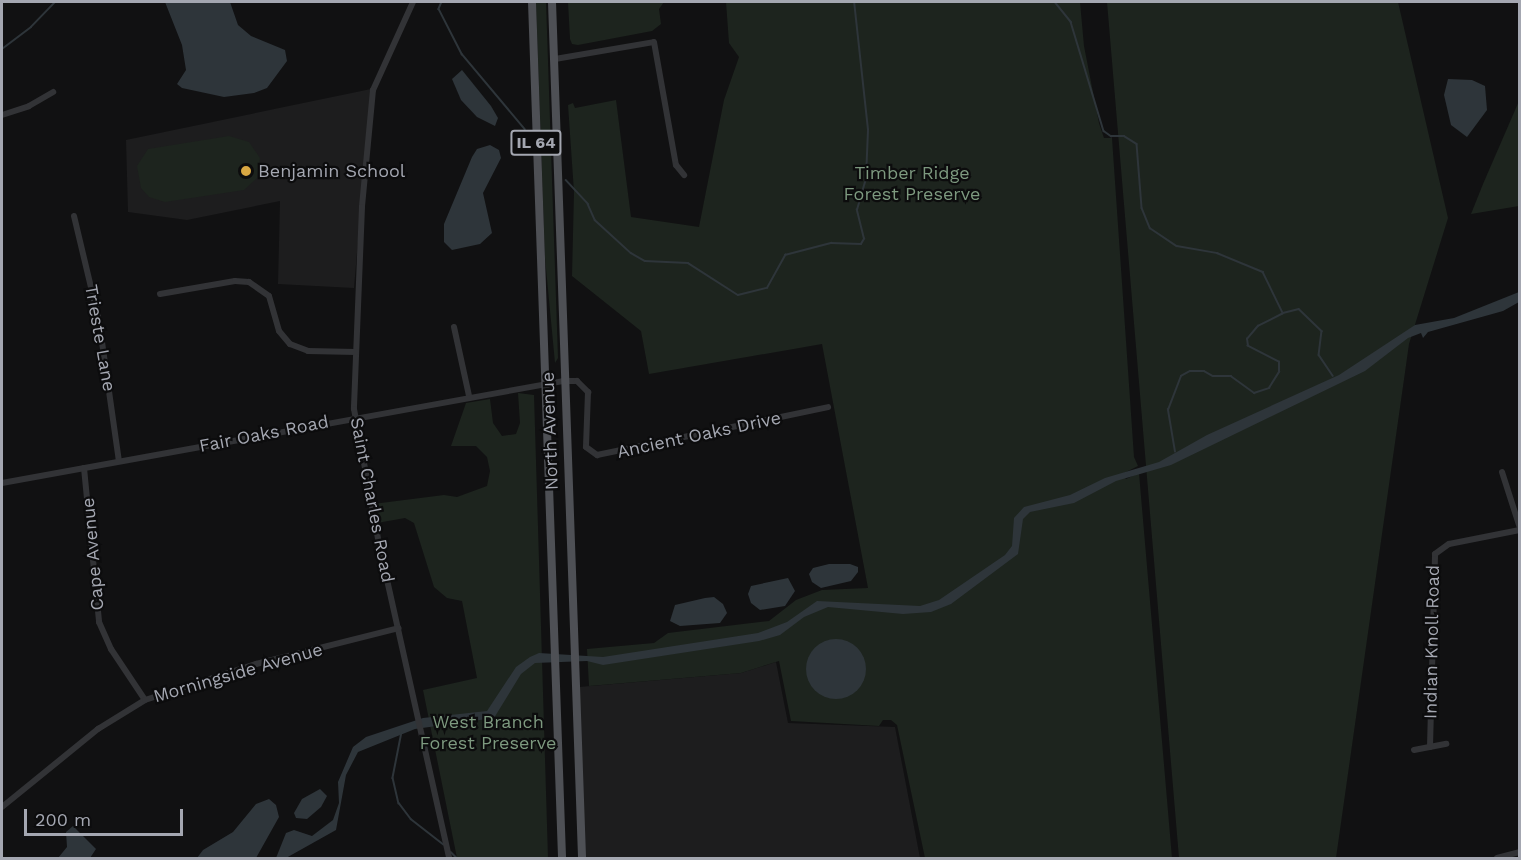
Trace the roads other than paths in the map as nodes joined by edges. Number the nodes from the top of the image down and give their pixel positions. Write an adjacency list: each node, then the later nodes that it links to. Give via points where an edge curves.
1 (413, 2): 11 (street, Saint Charles Road, via 375,81 364,182)
2 (532, 2): 13 (main road, North Avenue / IL 64)
3 (552, 2): 4 (main road, North Avenue / IL 64)
4 (555, 59): 7 (street, via 654,42 676,165); 12 (main road, North Avenue / IL 64)
5 (53, 92): 6 (street)
6 (2, 116)
7 (684, 176)
8 (74, 216): 17 (street, Trieste Lane, via 99,321)
9 (160, 294): 11 (street, via 249,282 269,297 279,331 290,344 308,351)
10 (454, 327): 14 (street)
11 (356, 352): 16 (street, Saint Charles Road)
12 (562, 381): 13 (street, Fair Oaks Road); 15 (street, Ancient Oaks Drive, via 577,381 588,392 586,447 597,455); 31 (main road, North Avenue / IL 64)
13 (543, 384): 14 (street, Fair Oaks Road); 30 (main road, North Avenue / IL 64)
14 (469, 396): 16 (street, Fair Oaks Road)
15 (828, 407)
16 (354, 417): 17 (street, Fair Oaks Road); 22 (street, Saint Charles Road)
17 (119, 461): 18 (street, Fair Oaks Road)
18 (84, 468): 20 (street, Fair Oaks Road); 23 (street, Cape Avenue, via 99,622 111,649)
19 (1502, 472): 21 (street)
20 (2, 483)
21 (1520, 529): 25 (street, Indian Knoll Road, via 1449,544 1435,554)
22 (399, 628): 23 (street, Morningside Avenue, via 256,664); 29 (street, Saint Charles Road)
23 (145, 700): 27 (street, Morningside Avenue, via 98,729)
24 (1446, 744): 25 (street)
25 (1430, 747): 26 (street)
26 (1414, 750)
27 (2, 807)
28 (1520, 852): 32 (street)
29 (449, 858)
30 (562, 858)
31 (582, 858)
32 (1497, 858)

